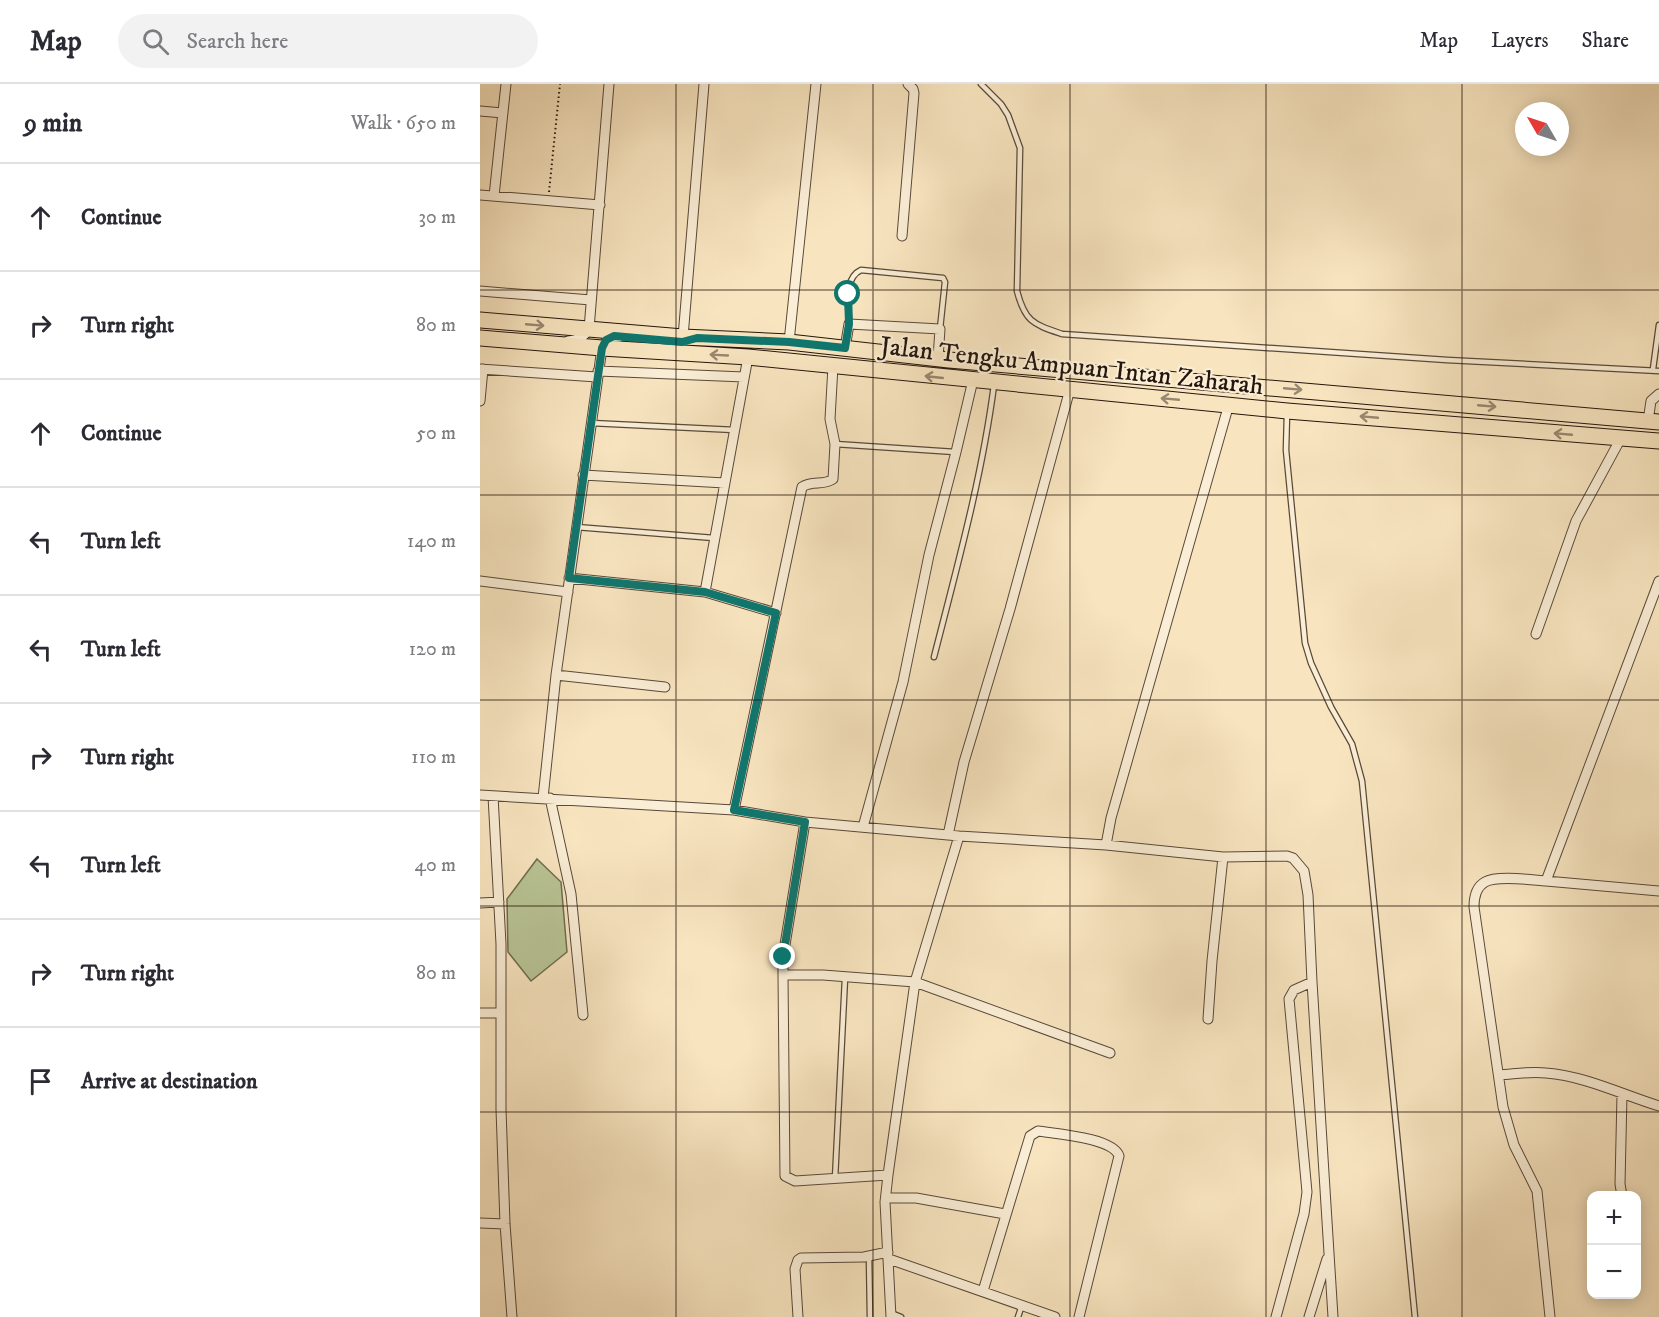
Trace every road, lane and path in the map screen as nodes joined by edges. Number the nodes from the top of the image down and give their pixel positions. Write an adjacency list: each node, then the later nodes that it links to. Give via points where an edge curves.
1 (506, 84): 9 (street)
2 (560, 84): 12 (path)
3 (609, 84): 13 (street)
4 (704, 84): 22 (street)
5 (816, 84): 24 (street)
6 (908, 84): 14 (street, via 914,93)
7 (981, 84): 32 (lane, via 1008,115 1020,148 1017,291 1022,311 1045,328 1062,334)
8 (480, 111): 9 (street)
9 (503, 113): 11 (street)
10 (480, 195): 11 (street)
11 (494, 196): 12 (street)
12 (548, 201): 13 (street)
13 (600, 205): 16 (street)
14 (902, 236)
15 (480, 291): 16 (street)
16 (591, 300): 20 (street)
17 (480, 320): 20 (main road, Jalan Tengku Ampuan Intan Zaharah, one-way to 20)
18 (849, 324): 21 (street); 21 (lane, via 850,279 861,270 943,278); 27 (street)
19 (1659, 325): 32 (lane)
20 (589, 329): 22 (main road, Jalan Tengku Ampuan Intan Zaharah); 25 (street, via 578,340)
21 (940, 329): 29 (street)
22 (690, 337): 24 (main road, Jalan Tengku Ampuan Intan Zaharah); 26 (street, via 682,342 614,336)
23 (480, 338): 25 (main road, Jalan Tengku Ampuan Intan Zaharah)
24 (789, 342): 27 (main road, Jalan Tengku Ampuan Intan Zaharah)
25 (551, 344): 26 (main road, Jalan Tengku Ampuan Intan Zaharah)
26 (602, 348): 28 (main road, Jalan Tengku Ampuan Intan Zaharah, one-way to 26); 33 (street)
27 (845, 348): 29 (main road, Jalan Tengku Ampuan Intan Zaharah)
28 (748, 357): 30 (main road, Jalan Tengku Ampuan Intan Zaharah); 34 (street)
29 (938, 358): 37 (main road, Jalan Tengku Ampuan Intan Zaharah)
30 (833, 366): 35 (main road, Jalan Tengku Ampuan Intan Zaharah, one-way to 30); 48 (street, via 830,419)
31 (481, 369): 33 (street); 40 (street)
32 (1656, 370)
33 (598, 374): 34 (street); 44 (street)
34 (744, 378): 45 (street)
35 (973, 380): 36 (main road, Jalan Tengku Ampuan Intan Zaharah); 49 (street)
36 (994, 382): 38 (main road, Jalan Tengku Ampuan Intan Zaharah); 61 (lane, via 975,496)
37 (1234, 383): 41 (main road); 43 (main road, Jalan Tengku Ampuan Intan Zaharah, one-way to 43)
38 (1070, 390): 41 (main road, Jalan Tengku Ampuan Intan Zaharah, one-way to 38); 70 (street, via 964,762)
39 (1659, 394): 43 (street, via 1651,401)
40 (480, 401)
41 (1228, 404): 42 (main road, Jalan Tengku Ampuan Intan Zaharah); 72 (street, via 1114,807)
42 (1287, 411): 46 (main road, Jalan Tengku Ampuan Intan Zaharah, one-way to 42); 113 (lane, via 1286,450 1305,643 1331,707 1352,744 1362,781)
43 (1653, 421): 47 (main road)
44 (591, 423): 45 (lane); 50 (street)
45 (735, 430): 51 (street)
46 (1621, 438): 47 (main road, Jalan Tengku Ampuan Intan Zaharah); 60 (street, via 1576,521)
47 (1652, 441)
48 (835, 444): 49 (lane); 59 (street, via 833,479 802,487)
49 (956, 452): 69 (street, via 929,555 903,682)
50 (584, 475): 51 (street); 52 (street)
51 (725, 483): 53 (street)
52 (576, 527): 53 (lane); 54 (street)
53 (715, 538): 58 (street)
54 (569, 578): 57 (street); 58 (street)
55 (480, 581): 57 (street)
56 (1659, 581): 74 (street)
57 (568, 592): 62 (street)
58 (705, 592): 59 (street)
59 (776, 613): 67 (street)
60 (1536, 634)
61 (934, 657)
62 (556, 675): 63 (street); 66 (street)
63 (665, 687)
64 (480, 795): 65 (street)
65 (494, 796): 66 (street); 76 (street)
66 (547, 798): 67 (street); 84 (street, via 571,894)
67 (734, 810): 68 (street)
68 (805, 822): 69 (street); 78 (street)
69 (863, 827): 70 (street)
70 (948, 835): 71 (street)
71 (958, 836): 72 (street); 80 (street)
72 (1107, 844): 73 (street)
73 (1223, 857): 81 (street, via 1287,856 1300,864 1308,895); 85 (street)
74 (1546, 881): 75 (street); 87 (street, via 1494,879 1480,886 1474,898)
75 (1659, 891)
76 (499, 902): 77 (street); 83 (street)
77 (480, 903)
78 (783, 975): 79 (street); 91 (street, via 784,1173 795,1181)
79 (845, 976): 80 (street); 91 (lane)
80 (915, 982): 86 (street); 90 (street)
81 (1312, 982): 97 (street); 110 (street, via 1294,990 1289,999 1307,1192)
82 (480, 1013): 83 (street)
83 (500, 1013): 96 (street)
84 (583, 1015)
85 (1208, 1019)
86 (1110, 1053)
87 (1499, 1075): 88 (street, via 1547,1072); 114 (street, via 1512,1138 1537,1191)
88 (1622, 1094): 89 (street); 92 (street)
89 (1659, 1106)
90 (888, 1175): 91 (street); 93 (street)
91 (835, 1179)
92 (1621, 1191)
93 (886, 1198): 94 (street, via 916,1198); 98 (street)
94 (1005, 1214): 100 (street); 109 (street, via 1033,1132 1107,1143 1118,1151)
95 (480, 1223): 96 (street)
96 (505, 1224): 103 (street)
97 (1328, 1253): 111 (street); 112 (street)
98 (888, 1256): 99 (street); 100 (street); 102 (street)
99 (869, 1257): 104 (street, via 798,1260); 105 (lane)
100 (983, 1291): 101 (street)
101 (1022, 1305): 107 (lane); 108 (street)
102 (891, 1315): 106 (lane)
103 (512, 1317)
104 (798, 1317)
105 (870, 1317)
106 (902, 1317)
107 (1018, 1317)
108 (1055, 1317)
109 (1079, 1317)
110 (1276, 1317)
111 (1309, 1317)
112 (1333, 1317)
113 (1415, 1317)
114 (1550, 1317)

